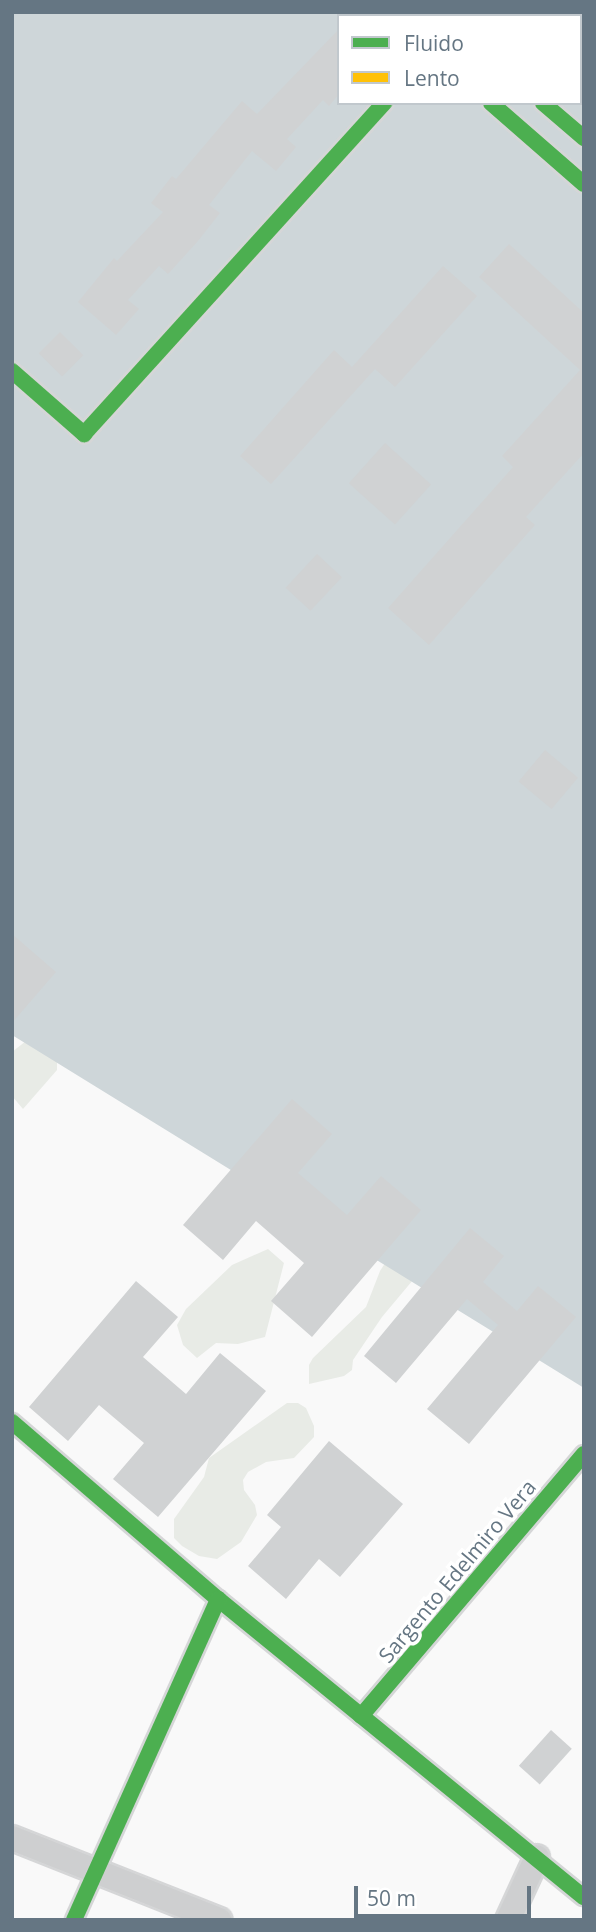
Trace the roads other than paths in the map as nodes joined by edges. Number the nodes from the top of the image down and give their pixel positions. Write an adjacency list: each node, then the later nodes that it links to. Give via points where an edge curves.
1 (382, 105): 6 (street, via 84,434)
2 (493, 105): 5 (street)
3 (545, 105): 4 (street)
4 (584, 138)
5 (584, 184)
6 (12, 371)
7 (12, 1422): 9 (street)
8 (584, 1454): 10 (street, Sargento Edelmiro Vera)
9 (218, 1599): 10 (street); 13 (street)
10 (361, 1716): 12 (street)
11 (12, 1838): 13 (street)
12 (537, 1857): 14 (street); 17 (street)
13 (94, 1872): 15 (street); 16 (street)
14 (584, 1897)
15 (74, 1920)
16 (219, 1920)
17 (509, 1920)

